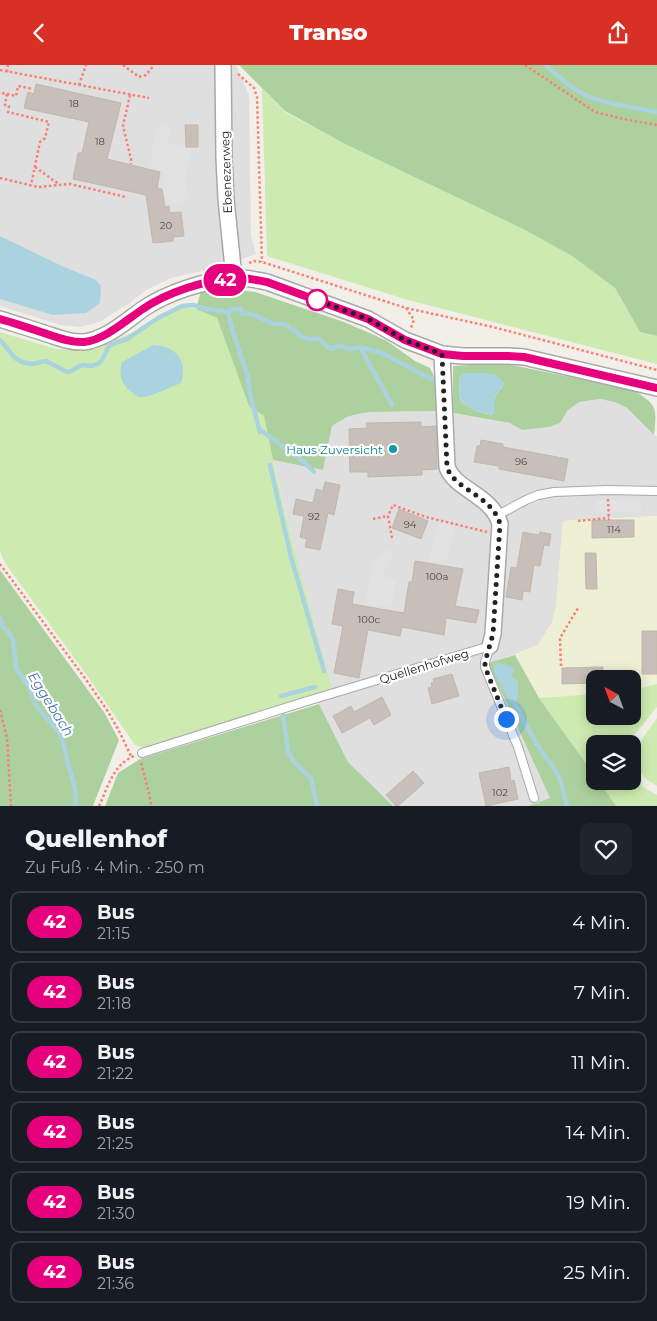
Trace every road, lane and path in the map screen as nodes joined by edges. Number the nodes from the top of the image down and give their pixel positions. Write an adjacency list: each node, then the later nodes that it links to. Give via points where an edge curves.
1 (8, 65): 8 (path)
2 (86, 65): 9 (path)
3 (123, 65): 4 (path, via 139,77 146,75)
4 (154, 65)
5 (525, 65): 15 (path, via 595,112)
6 (228, 68): 22 (path, via 254,88 257,97); 23 (street, Ebenezerweg, via 224,158)
7 (0, 70): 8 (path)
8 (7, 72): 9 (path)
9 (79, 85): 13 (path)
10 (33, 89): 12 (path, via 18,86 16,96)
11 (1, 93): 12 (path)
12 (7, 95): 17 (path, via 5,105 9,106 8,112 48,122)
13 (130, 95): 14 (path); 16 (path, via 123,126)
14 (149, 98)
15 (657, 125)
16 (130, 164)
17 (35, 167): 19 (path); 20 (path)
18 (0, 178): 19 (path)
19 (31, 185): 20 (path)
20 (61, 185): 21 (path, via 70,184)
21 (126, 197)
22 (262, 262): 23 (path, via 247,264); 24 (path)
23 (234, 278): 25 (street, via 166,296 104,335 86,342 65,340); 26 (street, via 279,286 368,319)
24 (406, 308): 26 (path, via 414,320); 28 (path)
25 (0, 319)
26 (405, 340): 27 (street)
27 (442, 354): 29 (street, via 524,357); 32 (street, via 447,467 455,479)
28 (657, 370)
29 (657, 389)
30 (657, 491): 32 (lane, via 554,492 538,495)
31 (608, 512): 35 (path, via 609,519)
32 (498, 515): 36 (street)
33 (388, 516): 34 (path); 36 (path, via 393,505 426,517); 37 (path)
34 (373, 519)
35 (578, 521)
36 (500, 535): 40 (street)
37 (392, 538)
38 (0, 564): 44 (path, via 111,716)
39 (578, 608): 41 (path, via 560,638)
40 (490, 646): 43 (lane, Quellenhofweg); 45 (lane, via 485,667 518,747)
41 (561, 666)
42 (0, 710): 46 (path, via 7,738)
43 (141, 754): 44 (path); 48 (path)
44 (132, 757): 47 (path, via 115,770)
45 (534, 798)
46 (11, 806)
47 (100, 806)
48 (151, 806)

